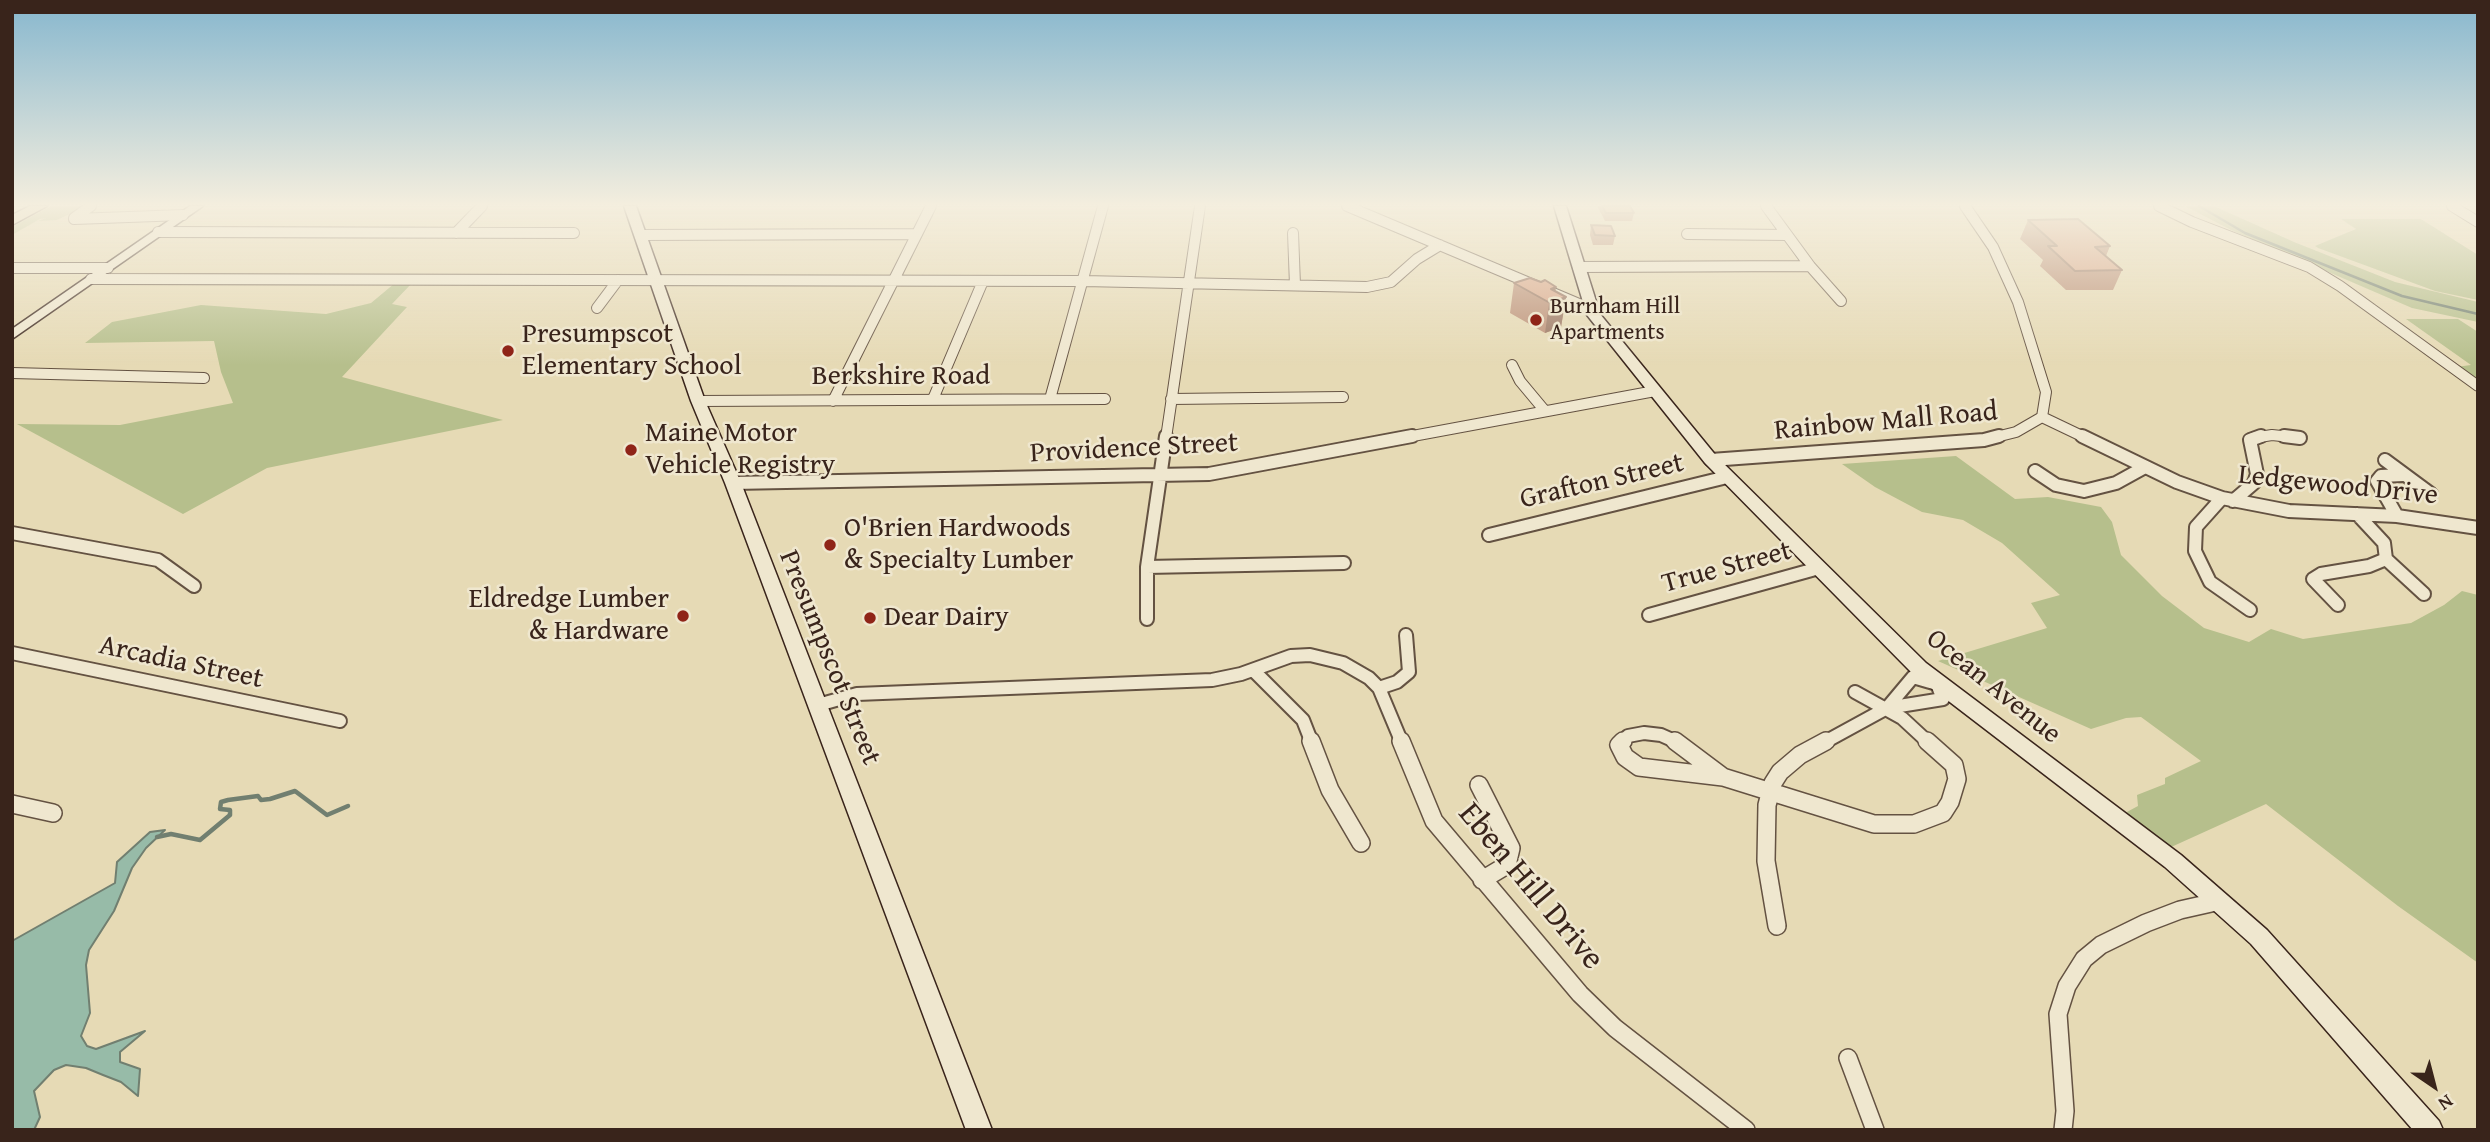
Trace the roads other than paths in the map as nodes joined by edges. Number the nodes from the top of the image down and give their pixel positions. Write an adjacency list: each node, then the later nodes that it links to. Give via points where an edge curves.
1 (120, 259): 16 (main road)
2 (651, 259): 19 (main road, Presumpscot Street)
3 (903, 259): 20 (street)
4 (1089, 259): 22 (street)
5 (1192, 259): 23 (street)
6 (1294, 259): 24 (street)
7 (1417, 259): 24 (street, via 1385,285)
8 (1474, 259): 27 (street)
9 (1576, 259): 14 (main road, Ocean Avenue)
10 (1805, 259): 13 (street)
11 (1999, 259): 42 (street, via 2018,302 2046,392)
12 (2290, 259): 32 (street, via 2326,277)
13 (1810, 266): 14 (street); 25 (street)
14 (1578, 267): 27 (main road, Ocean Avenue)
15 (12, 268): 16 (street)
16 (108, 268): 17 (main road)
17 (91, 279): 18 (street); 28 (main road)
18 (618, 280): 19 (street); 26 (street)
19 (658, 280): 20 (street); 39 (main road, Presumpscot Street)
20 (891, 281): 21 (street); 40 (street)
21 (983, 281): 22 (street); 38 (street)
22 (1083, 281): 23 (street); 35 (street)
23 (1188, 284): 24 (street); 37 (street)
24 (1295, 285)
25 (1841, 301)
26 (597, 308)
27 (1591, 309): 33 (main road, Ocean Avenue)
28 (12, 335)
29 (1513, 365): 41 (street)
30 (12, 373): 31 (street)
31 (204, 378)
32 (2478, 386)
33 (1656, 391): 41 (street, Providence Street); 44 (main road, Ocean Avenue)
34 (1343, 397): 37 (street)
35 (1049, 399): 36 (street, Berkshire Road); 38 (street, Berkshire Road)
36 (1105, 399)
37 (1171, 399): 49 (street)
38 (933, 400): 40 (street, Berkshire Road)
39 (698, 401): 40 (street, Berkshire Road); 51 (main road, Presumpscot Street)
40 (833, 401)
41 (1545, 411): 49 (street, Providence Street, via 1250,468)
42 (2042, 417): 44 (street, Rainbow Mall Road, via 2016,432 1984,440); 46 (street, Ledgewood Drive)
43 (2300, 438): 53 (street, via 2272,435 2250,440 2257,474 2253,483)
44 (1711, 460): 50 (main road, Ocean Avenue)
45 (2385, 460): 48 (street)
46 (2145, 467): 47 (street, via 2116,483 2084,491 2056,485); 53 (street, Ledgewood Drive)
47 (2035, 471)
48 (2403, 475): 52 (street); 55 (street, via 2381,476 2377,481)
49 (1158, 476): 51 (street, Providence Street); 61 (street)
50 (1727, 477): 58 (street, Grafton Street); 62 (main road, Ocean Avenue)
51 (733, 483): 75 (main road, Presumpscot Street)
52 (2431, 494)
53 (2232, 498): 54 (street, Ledgewood Drive, via 2289,511); 66 (street, via 2196,527 2195,551 2210,582)
54 (2357, 514): 55 (street, Ledgewood Drive); 59 (street, via 2384,543)
55 (2397, 516): 56 (street, Ledgewood Drive)
56 (2478, 528)
57 (12, 533): 63 (street, via 148,558 167,564)
58 (1489, 535)
59 (2386, 559): 64 (street); 65 (street, via 2313,579)
60 (1344, 563): 61 (street)
61 (1147, 567): 68 (street)
62 (1819, 568): 67 (street, True Street); 72 (main road, Ocean Avenue)
63 (194, 586)
64 (2424, 594)
65 (2338, 605)
66 (2250, 610)
67 (1649, 615)
68 (1147, 619)
69 (1406, 635): 73 (street, via 1409,672)
70 (12, 653): 77 (street, Arcadia Street)
71 (1253, 670): 73 (street, via 1291,656 1326,658 1358,671); 75 (street, via 1191,682 857,694); 83 (street, via 1303,720 1330,790)
72 (1937, 684): 76 (street, via 1913,677); 76 (street, via 1943,699); 85 (main road, Ocean Avenue)
73 (1379, 688): 84 (street, Eben Hill Drive, via 1434,821)
74 (1855, 692): 76 (street)
75 (818, 705): 89 (main road, Presumpscot Street)
76 (1887, 708): 80 (street, via 1800,755 1780,772); 80 (street, via 1954,765 1957,779 1942,813 1914,824 1874,824)
77 (340, 721)
78 (1723, 776): 78 (street, via 1661,735 1628,736 1619,745 1625,757 1639,767); 80 (street)
79 (1479, 785): 84 (street, via 1511,848 1507,865)
80 (1770, 790): 86 (street, via 1766,861)
81 (12, 804): 82 (street)
82 (53, 813)
83 (1361, 843)
84 (1482, 880): 88 (street, Eben Hill Drive, via 1599,1014)
85 (2220, 901): 91 (street, via 2146,923 2084,959 2067,986 2058,1014); 92 (main road, Ocean Avenue, via 2259,937)
86 (1777, 926)
87 (1848, 1058): 90 (street)
88 (1740, 1128)
89 (979, 1130)
90 (1875, 1130)
91 (2063, 1130)
92 (2430, 1130)

